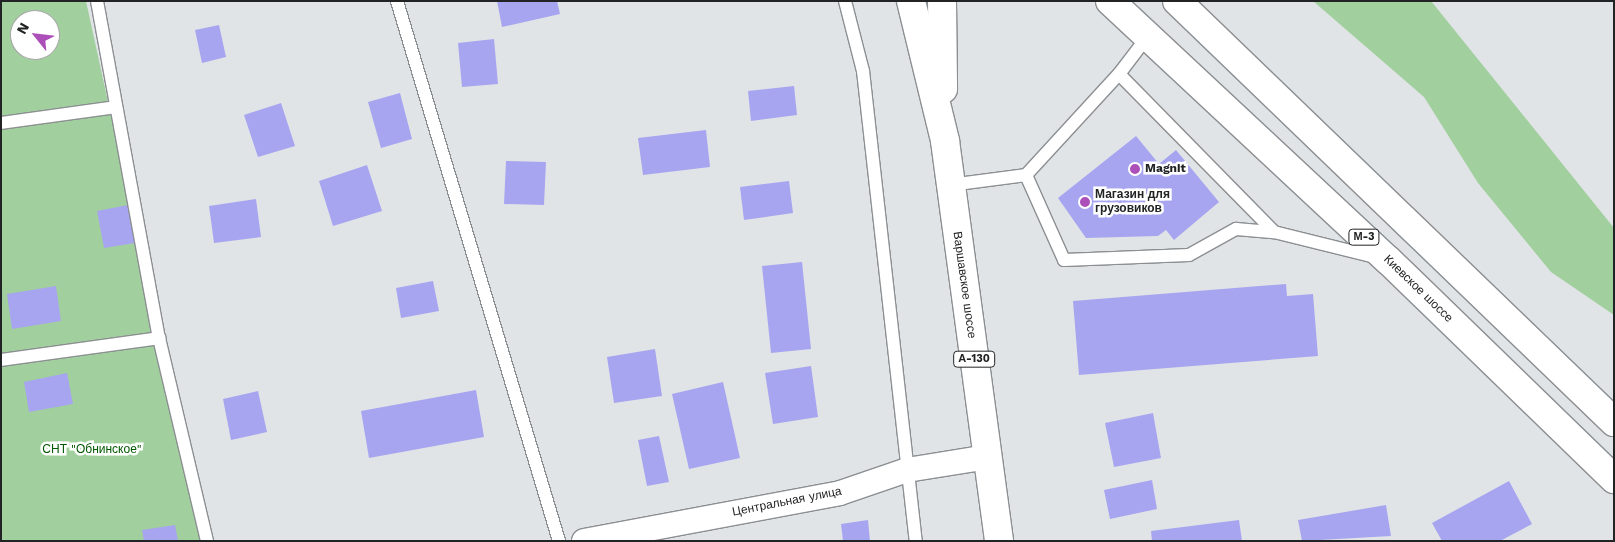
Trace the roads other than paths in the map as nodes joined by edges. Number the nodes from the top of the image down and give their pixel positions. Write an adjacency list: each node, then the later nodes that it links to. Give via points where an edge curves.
1 (97, 1): 10 (lane)
2 (397, 1): 24 (lane)
3 (845, 1): 21 (lane, via 863,72)
4 (911, 1): 12 (main road, А-130)
5 (942, 1): 12 (main road, А-130)
6 (1110, 1): 8 (main road, Киевское шоссе / М-3)
7 (1176, 1): 19 (main road)
8 (1148, 36): 9 (lane); 16 (main road, Киевское шоссе / М-3)
9 (1119, 74): 13 (lane); 15 (lane)
10 (116, 107): 11 (lane); 17 (lane)
11 (1, 123)
12 (945, 141): 14 (main road, А-130)
13 (1026, 175): 14 (lane); 15 (lane, via 1064,260 1189,255 1236,229)
14 (950, 181): 20 (main road, Варшавское шоссе / А-130)
15 (1274, 232): 16 (lane)
16 (1388, 260): 22 (main road, Киевское шоссе / М-3)
17 (159, 338): 18 (lane); 23 (lane)
18 (1, 360)
19 (1614, 422)
20 (988, 457): 21 (street, Центральная улица); 27 (main road, Варшавское шоссе / А-130)
21 (907, 470): 25 (street, Центральная улица, via 840,493); 26 (lane)
22 (1614, 479)
23 (207, 541)
24 (559, 541)
25 (584, 541)
26 (916, 541)
27 (999, 541)

